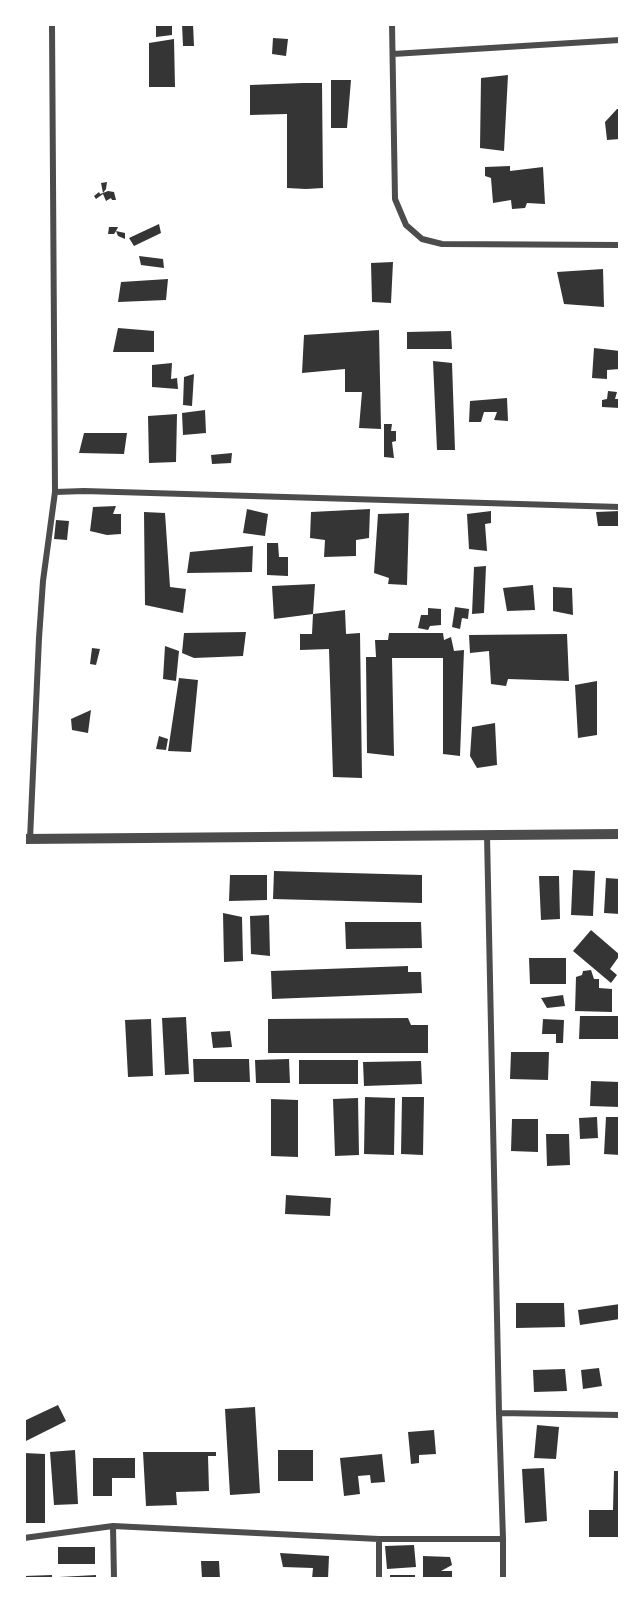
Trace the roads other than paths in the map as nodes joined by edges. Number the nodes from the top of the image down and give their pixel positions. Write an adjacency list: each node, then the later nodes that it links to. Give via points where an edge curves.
1 (52, 24): 6 (street)
2 (392, 24): 4 (street)
3 (620, 40): 4 (street)
4 (393, 54): 5 (street, via 395,199 406,225 422,238 442,244)
5 (620, 245)
6 (55, 492): 7 (street); 10 (street, via 42,592)
7 (620, 507)
8 (620, 834): 9 (street)
9 (487, 835): 10 (street); 11 (street)
10 (27, 839)
11 (498, 1413): 12 (street); 16 (street)
12 (620, 1414)
13 (113, 1526): 14 (street); 15 (street); 17 (street)
14 (24, 1538)
15 (379, 1539): 16 (street); 18 (street)
16 (503, 1539): 19 (street)
17 (114, 1579)
18 (378, 1579)
19 (503, 1579)

